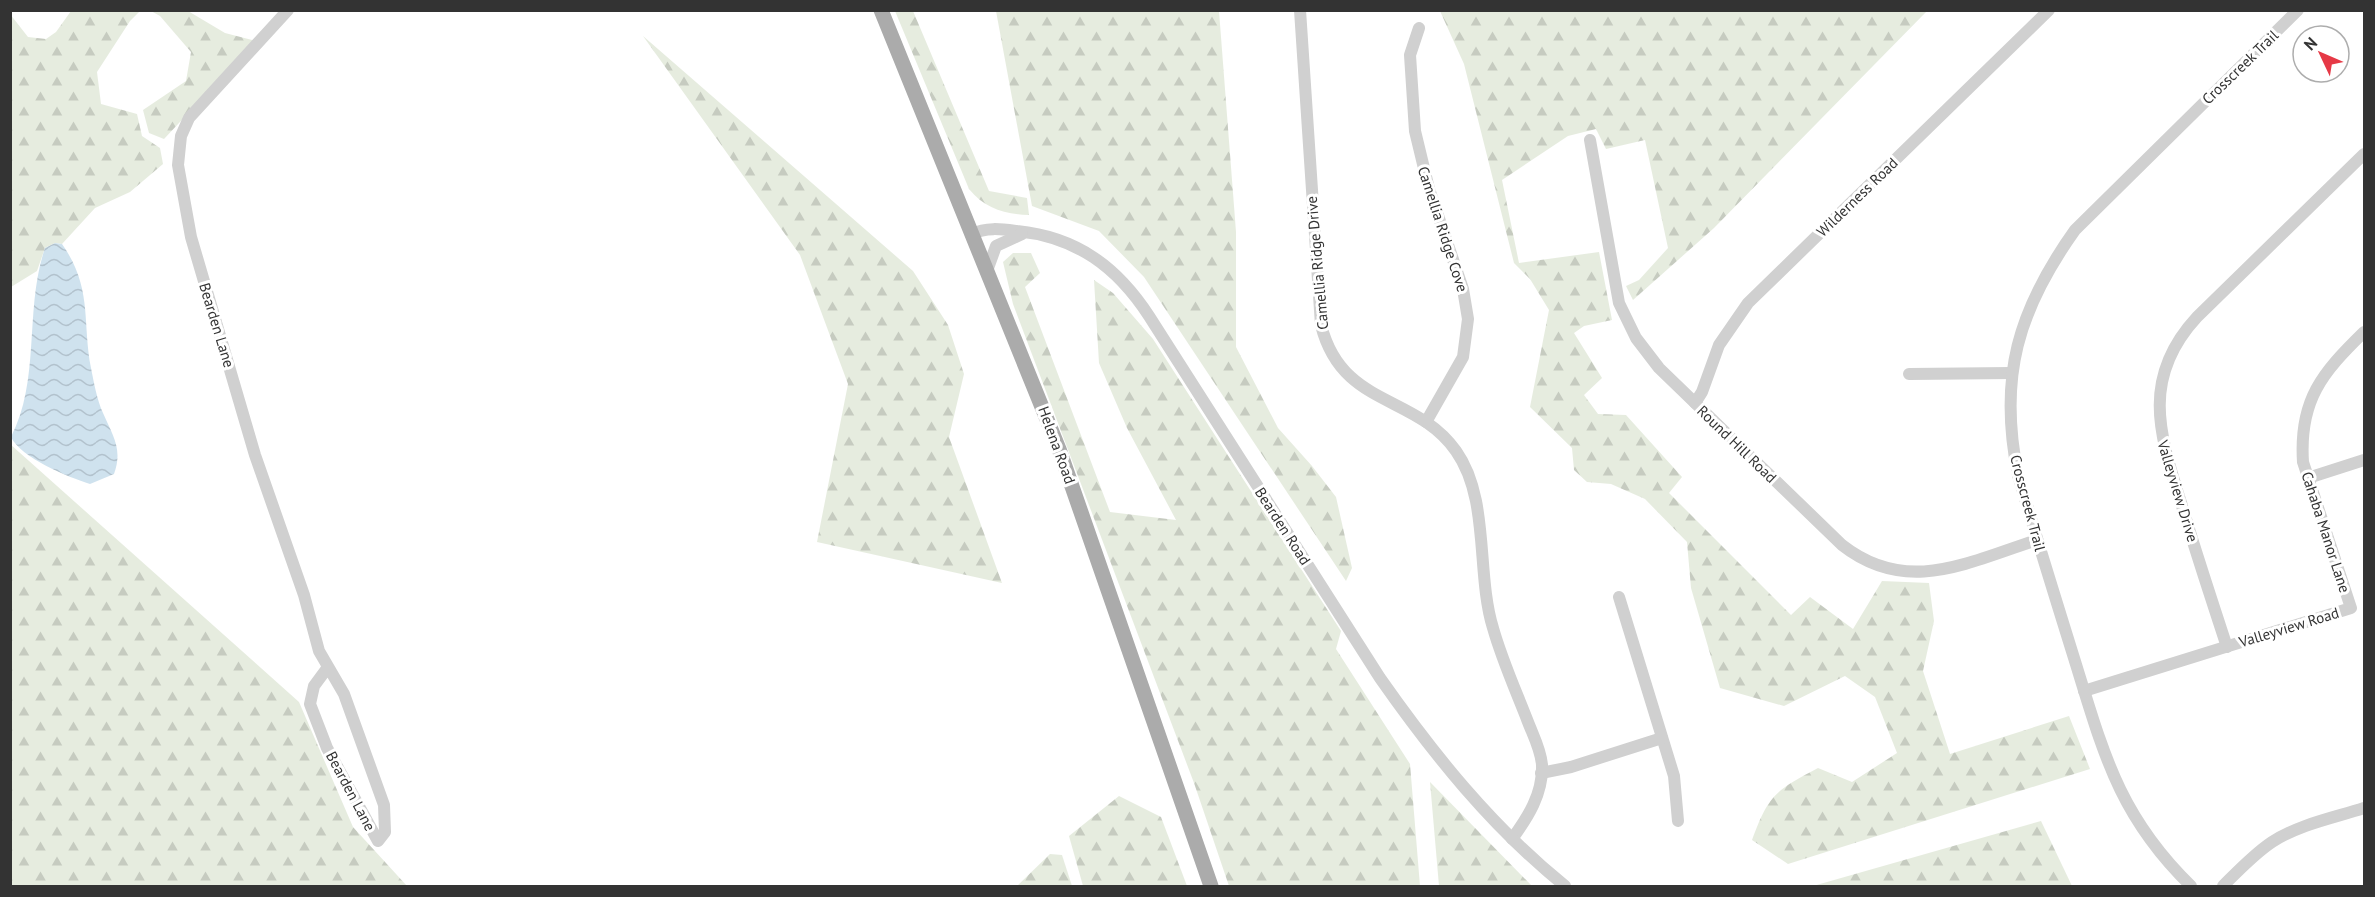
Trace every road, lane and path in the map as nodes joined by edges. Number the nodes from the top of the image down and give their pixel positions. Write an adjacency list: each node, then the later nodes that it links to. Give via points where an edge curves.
1 (288, 10): 23 (street, Bearden Lane, via 189,118 181,136 179,183 249,434 319,651)
2 (882, 10): 10 (main road, Helena Road)
3 (1300, 10): 16 (street, Camellia Ridge Drive, via 1319,311 1325,338 1336,360 1354,380 1372,394)
4 (2049, 10): 15 (street, Wilderness Road, via 1748,303 1719,345)
5 (2298, 10): 13 (street, Crosscreek Trail, via 2075,230 2031,301)
6 (1419, 28): 16 (street, Camellia Ridge Cove, via 1410,56 1415,131 1429,189 1463,289 1468,319 1463,357)
7 (1590, 140): 15 (street, Round Hill Road, via 1622,312 1647,354)
8 (2364, 154): 22 (street, Valleyview Drive, via 2197,317 2179,338 2164,370 2159,401 2161,440)
9 (1028, 232): 10 (street, Bearden Road, via 988,229); 11 (street, via 996,246); 29 (street, Bearden Road, via 1055,237 1087,252 1111,269 1138,299 1380,678 1448,770)
10 (971, 234): 11 (main road, Helena Road)
11 (987, 271): 30 (main road, Helena Road, via 1063,460)
12 (2364, 333): 18 (street, Cahaba Manor Lane, via 2328,370 2311,398 2301,438)
13 (2012, 373): 14 (street); 19 (street, Crosscreek Trail, via 2013,454)
14 (1909, 374)
15 (1695, 403): 19 (street, Round Hill Road, via 1842,546 1877,567 1900,573 1932,572)
16 (1426, 422): 26 (street, Camellia Ridge Drive, via 1456,451 1470,479 1492,626 1539,750)
17 (2364, 460): 18 (street)
18 (2308, 478): 21 (street, Cahaba Manor Lane)
19 (2037, 540): 24 (street, Crosscreek Trail)
20 (1619, 597): 25 (street)
21 (2350, 608): 22 (street, Valleyview Road)
22 (2227, 647): 24 (street)
23 (328, 667): 23 (street, Bearden Lane, via 314,686 310,704 327,748 378,841 385,832 384,805 344,694)
24 (2084, 691): 32 (street, Crosscreek Trail, via 2119,792 2149,839)
25 (1662, 738): 26 (street); 28 (street, via 1674,776)
26 (1541, 773): 29 (street, via 1535,802)
27 (2364, 808): 33 (street, via 2278,838)
28 (1678, 820)
29 (1512, 839): 31 (street, Bearden Road)
30 (1211, 886)
31 (1565, 886)
32 (2191, 886)
33 (2223, 886)

